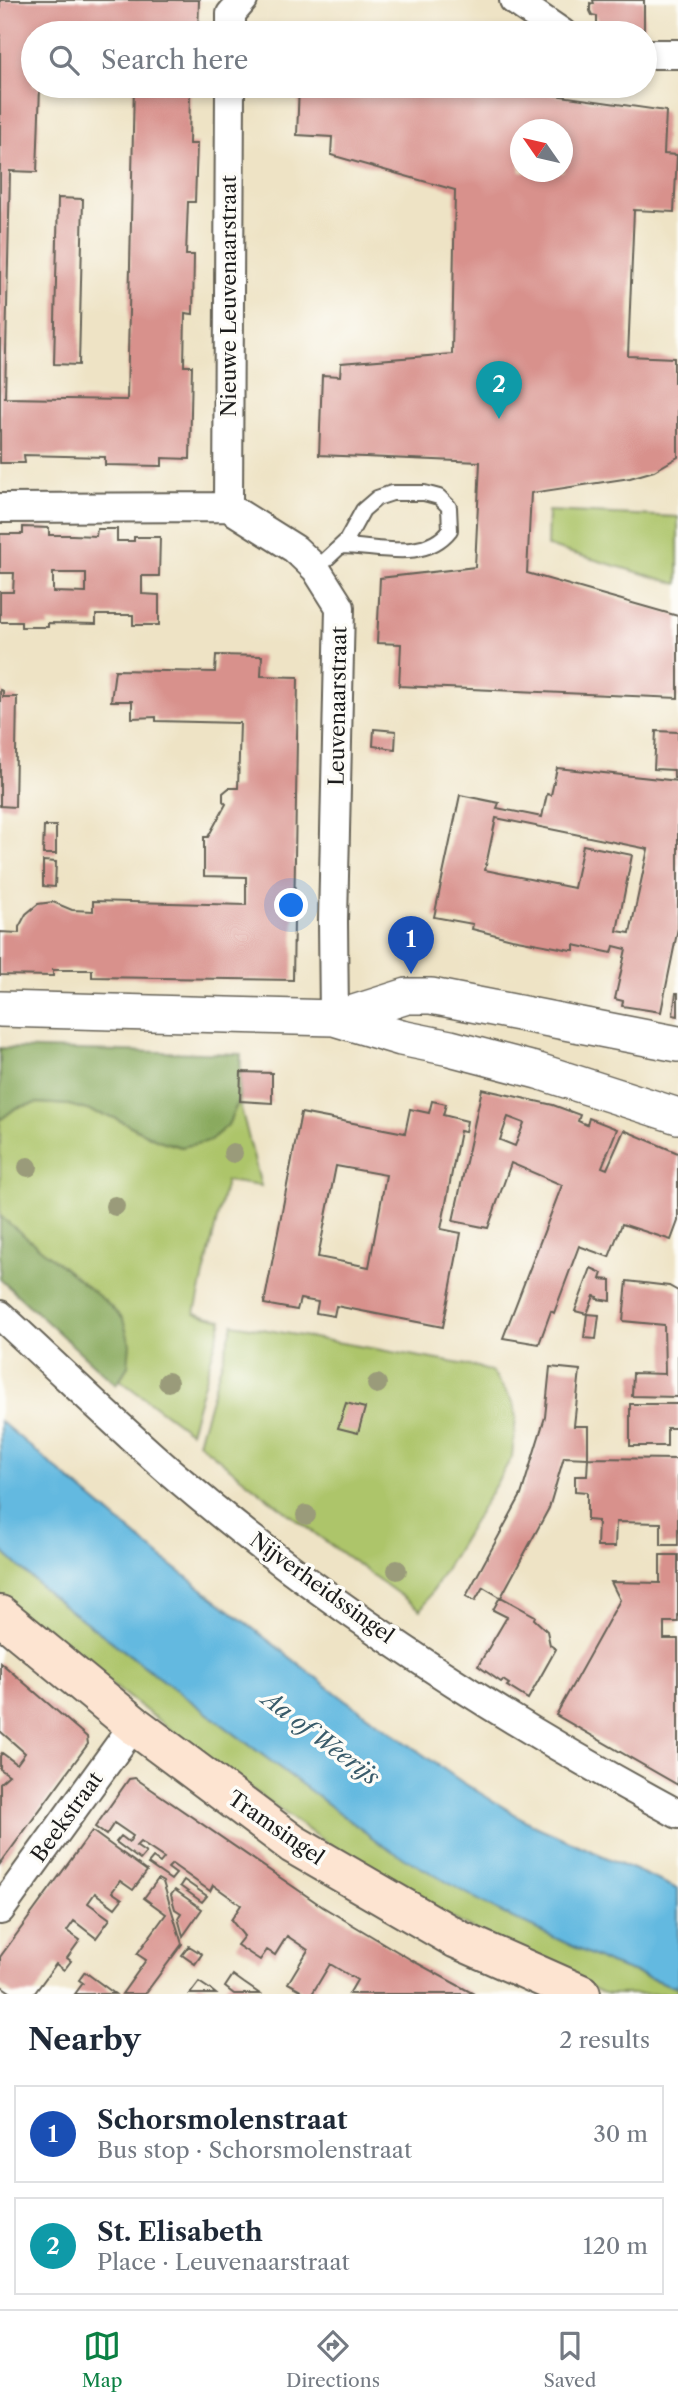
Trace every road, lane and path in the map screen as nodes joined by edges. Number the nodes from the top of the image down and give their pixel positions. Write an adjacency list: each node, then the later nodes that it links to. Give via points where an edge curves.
1 (243, 0): 3 (street)
2 (519, 2): 4 (street)
3 (231, 21)
4 (545, 21)
5 (657, 54): 6 (street)
6 (678, 54)
7 (230, 98): 8 (street, Nieuwe Leuvenaarstraat)
8 (228, 507): 9 (street); 11 (street, Leuvenaarstraat, via 295,549)
9 (0, 508)
10 (341, 546): 10 (lane, via 363,510 377,498 425,493 439,497 449,507 450,530 429,546 389,551); 11 (lane)
11 (316, 569): 13 (street, Leuvenaarstraat, via 340,607 333,921)
12 (0, 1009): 13 (street)
13 (336, 1018): 14 (street, via 407,996 431,996); 15 (street, via 538,1070)
14 (678, 1044)
15 (678, 1116)
16 (0, 1315): 19 (street, Nijverheidssingel, via 169,1470 282,1561 503,1715)
17 (0, 1615): 18 (main road, Tramsingel)
18 (134, 1725): 20 (street, Beekstraat); 21 (main road, Tramsingel, via 293,1844 457,1939)
19 (678, 1814)
20 (0, 1910)
21 (580, 1994)

